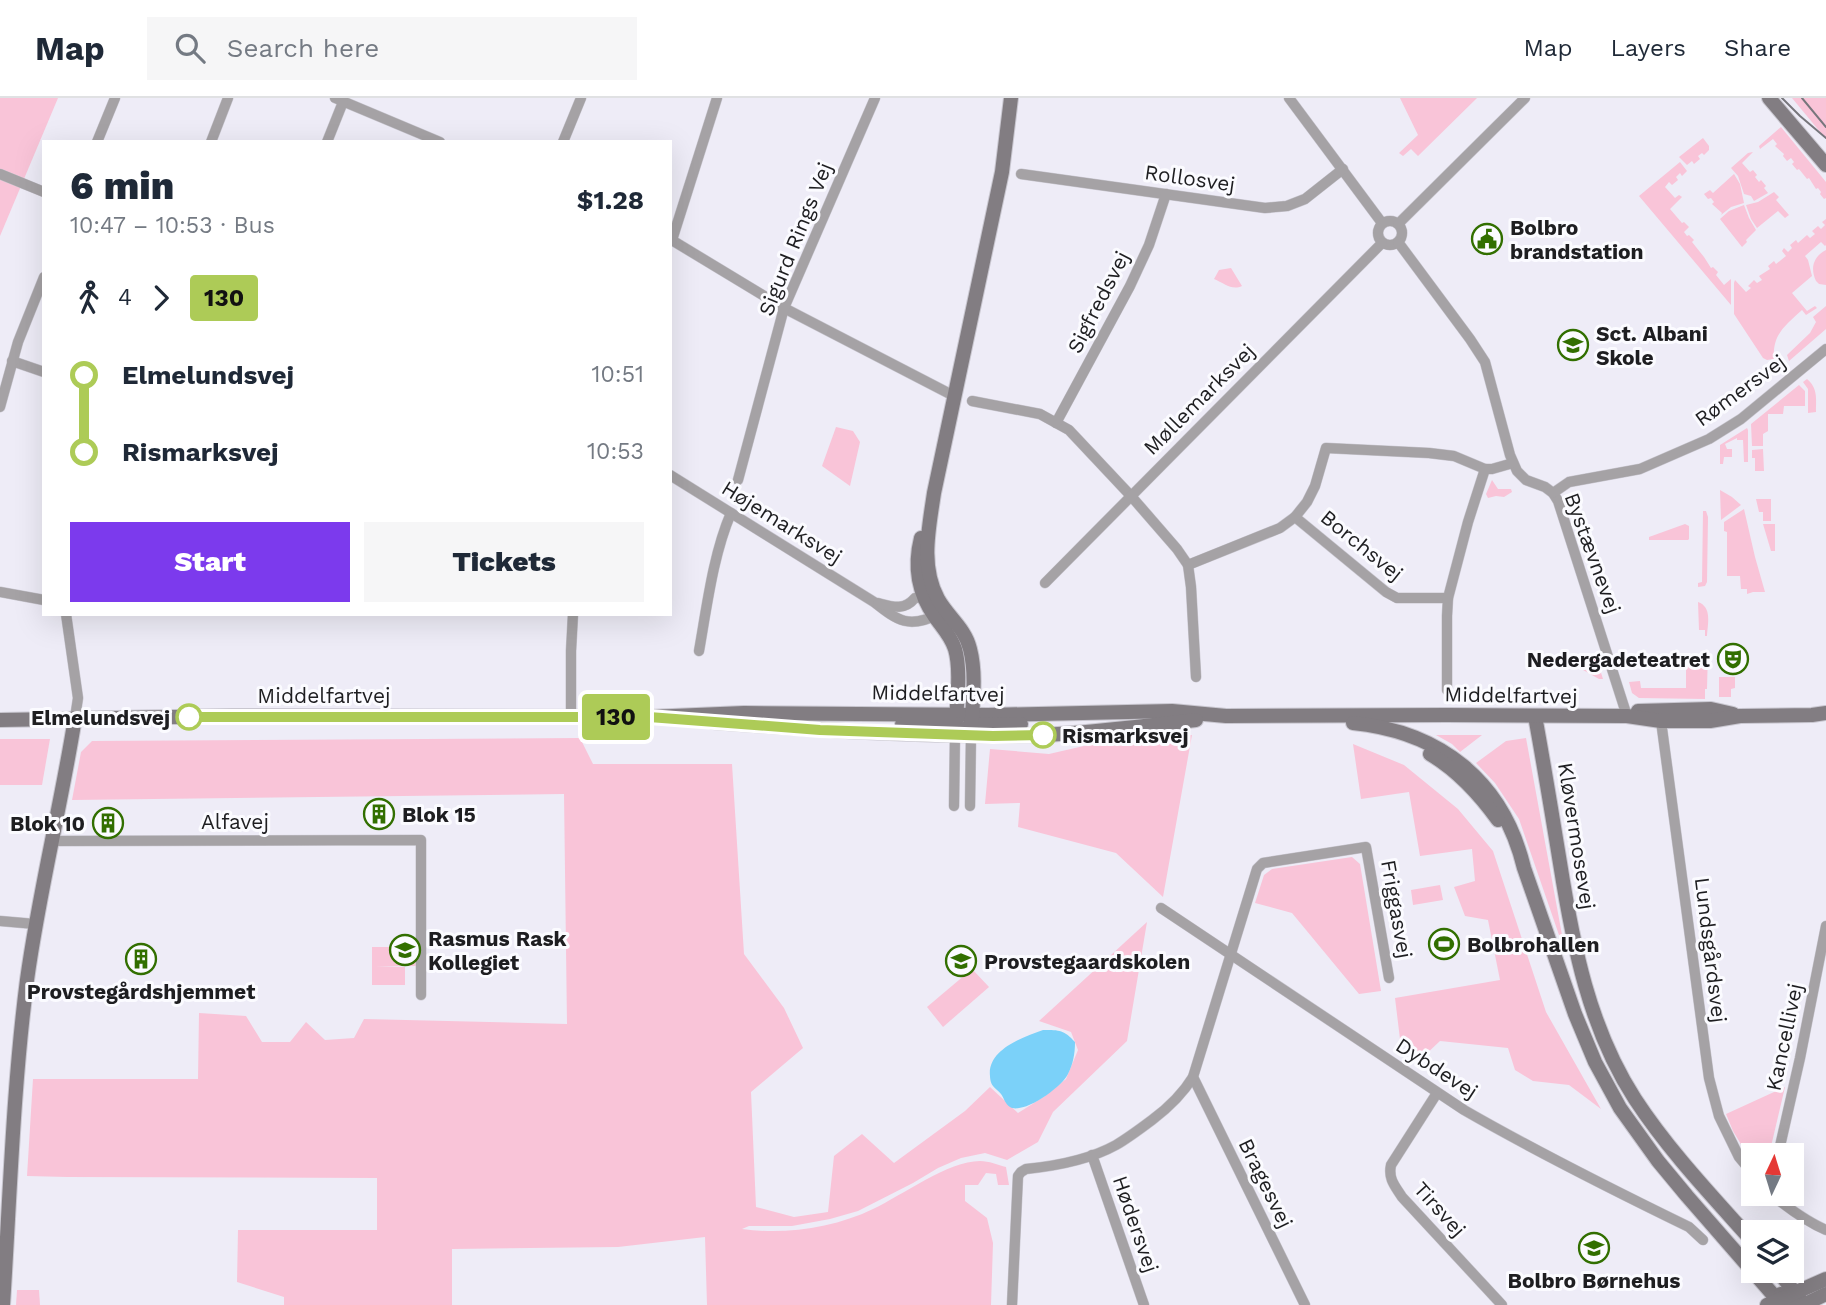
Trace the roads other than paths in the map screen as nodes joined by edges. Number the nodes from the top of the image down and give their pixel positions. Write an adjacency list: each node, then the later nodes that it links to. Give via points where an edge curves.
1 (115, 98): 11 (street)
2 (228, 98): 12 (street)
3 (581, 98): 15 (street)
4 (717, 98): 24 (street)
5 (874, 98): 29 (street, Sigurd Rings Vej)
6 (1011, 98): 33 (main road, via 1002,172)
7 (1289, 98): 17 (street)
8 (1525, 98): 23 (street)
9 (1769, 98): 16 (main road)
10 (339, 100): 13 (street); 14 (street)
11 (98, 140)
12 (212, 140)
13 (328, 140)
14 (435, 140)
15 (564, 140)
16 (1826, 165)
17 (1343, 169): 21 (street, Rollosvej, via 1305,199 1287,206 1265,208); 22 (street)
18 (0, 174): 20 (street)
19 (1021, 174): 21 (street, Rollosvej)
20 (42, 191)
21 (1166, 194): 36 (street, Sigfredsvej, via 1130,286)
22 (1381, 223): 23 (street, via 1390,220); 27 (street, via 1377,233)
23 (1398, 224): 26 (street, via 1402,233)
24 (672, 237)
25 (672, 241): 29 (street)
26 (1398, 242): 27 (street); 37 (street, via 1485,362)
27 (1382, 243): 42 (street, Møllemarksvej)
28 (42, 282): 31 (street)
29 (784, 308): 33 (street); 40 (street, Sigurd Rings Vej)
30 (1826, 349): 41 (street, Rømersvej, via 1741,419 1709,439 1640,469 1569,482)
31 (12, 361): 32 (street); 35 (street)
32 (42, 371)
33 (954, 396): 51 (main road, via 917,555 917,572)
34 (972, 401): 36 (street, via 1040,414)
35 (0, 407)
36 (1056, 423): 42 (street, via 1069,430)
37 (1513, 463): 38 (street); 41 (street, Bystævnevej, via 1526,480)
38 (1485, 469): 44 (street, via 1454,456 1326,448 1315,486); 48 (street)
39 (672, 476): 43 (street, Højemarksvej)
40 (738, 480)
41 (1553, 493): 62 (street, Bystævnevej)
42 (1131, 496): 45 (street); 46 (street, Møllemarksvej)
43 (731, 513): 50 (street, Højemarksvej); 54 (street)
44 (1295, 517): 45 (street, via 1280,528); 48 (street, Borchsvej, via 1386,592 1397,597)
45 (1188, 565): 55 (street)
46 (1045, 583)
47 (0, 593): 49 (street)
48 (1448, 598): 56 (street)
49 (42, 600)
50 (874, 601): 51 (street, Højemarksvej, via 904,607 915,598); 51 (street, Højemarksvej, via 905,622 913,622)
51 (935, 605): 68 (main road, via 964,634 970,648); 70 (main road, via 956,652)
52 (66, 616): 66 (street, via 78,698)
53 (573, 616): 58 (street)
54 (699, 651)
55 (1196, 677)
56 (1447, 690)
57 (1172, 711): 59 (main road, Middelfartvej); 68 (main road, Middelfartvej); 68 (main road, via 1150,705)
58 (571, 716): 65 (main road, Middelfartvej); 66 (main road, Middelfartvej)
59 (1226, 716): 60 (main road, Middelfartvej); 68 (main road, Middelfartvej, via 1045,734)
60 (1282, 716): 61 (main road, Middelfartvej); 88 (main road, via 1362,724 1408,735 1472,772 1494,797 1519,845 1595,1062 1620,1108)
61 (1535, 716): 62 (main road, Middelfartvej); 89 (main road, Kløvermosevej, via 1571,929 1592,1009 1635,1100)
62 (1627, 716): 63 (main road, Middelfartvej, via 1639,710 1711,709); 69 (main road, Middelfartvej)
63 (1740, 716): 64 (main road, Middelfartvej); 69 (main road, Middelfartvej)
64 (1821, 716)
65 (649, 717): 70 (main road, Middelfartvej, via 744,713); 70 (main road, Middelfartvej, via 820,730)
66 (75, 718): 67 (main road, Middelfartvej); 73 (main road)
67 (0, 720)
68 (972, 720): 70 (main road, Middelfartvej); 72 (street, Middelfartvej)
69 (1661, 721): 85 (street, Lundsgårdsvej, via 1709,1077 1719,1115)
70 (956, 724): 71 (street, Middelfartvej)
71 (954, 806)
72 (970, 806)
73 (50, 841): 76 (main road); 80 (street, Alfavej, via 421,840)
74 (1161, 908): 78 (street, Dybdevej)
75 (0, 922): 76 (street)
76 (35, 924): 86 (main road)
77 (1826, 926): 83 (street, Kancellivej)
78 (1230, 953): 79 (street, Friggasvej, via 1257,869 1263,863 1366,847); 81 (street); 82 (street, Dybdevej)
79 (1390, 978)
80 (421, 995)
81 (1193, 1077): 84 (street, via 1160,1114 1115,1146); 102 (street, Bragesvej)
82 (1437, 1093): 91 (street, Dybdevej, via 1523,1144 1689,1227); 103 (street, Tirsvej, via 1391,1165 1391,1180)
83 (1780, 1143)
84 (1092, 1156): 100 (street, via 1026,1169 1018,1176); 101 (street, Hødersvej)
85 (1741, 1158)
86 (5, 1189): 99 (main road)
87 (1787, 1206): 90 (street)
88 (1711, 1224): 92 (main road); 98 (main road)
89 (1741, 1229)
90 (1826, 1230)
91 (1703, 1240)
92 (1741, 1247)
93 (1826, 1279): 98 (main road)
94 (1774, 1283): 98 (main road)
95 (1783, 1283): 98 (main road)
96 (1826, 1286): 98 (main road)
97 (1826, 1294): 98 (main road)
98 (1791, 1302)
99 (3, 1305)
100 (1012, 1305)
101 (1144, 1305)
102 (1305, 1305)
103 (1502, 1305)

